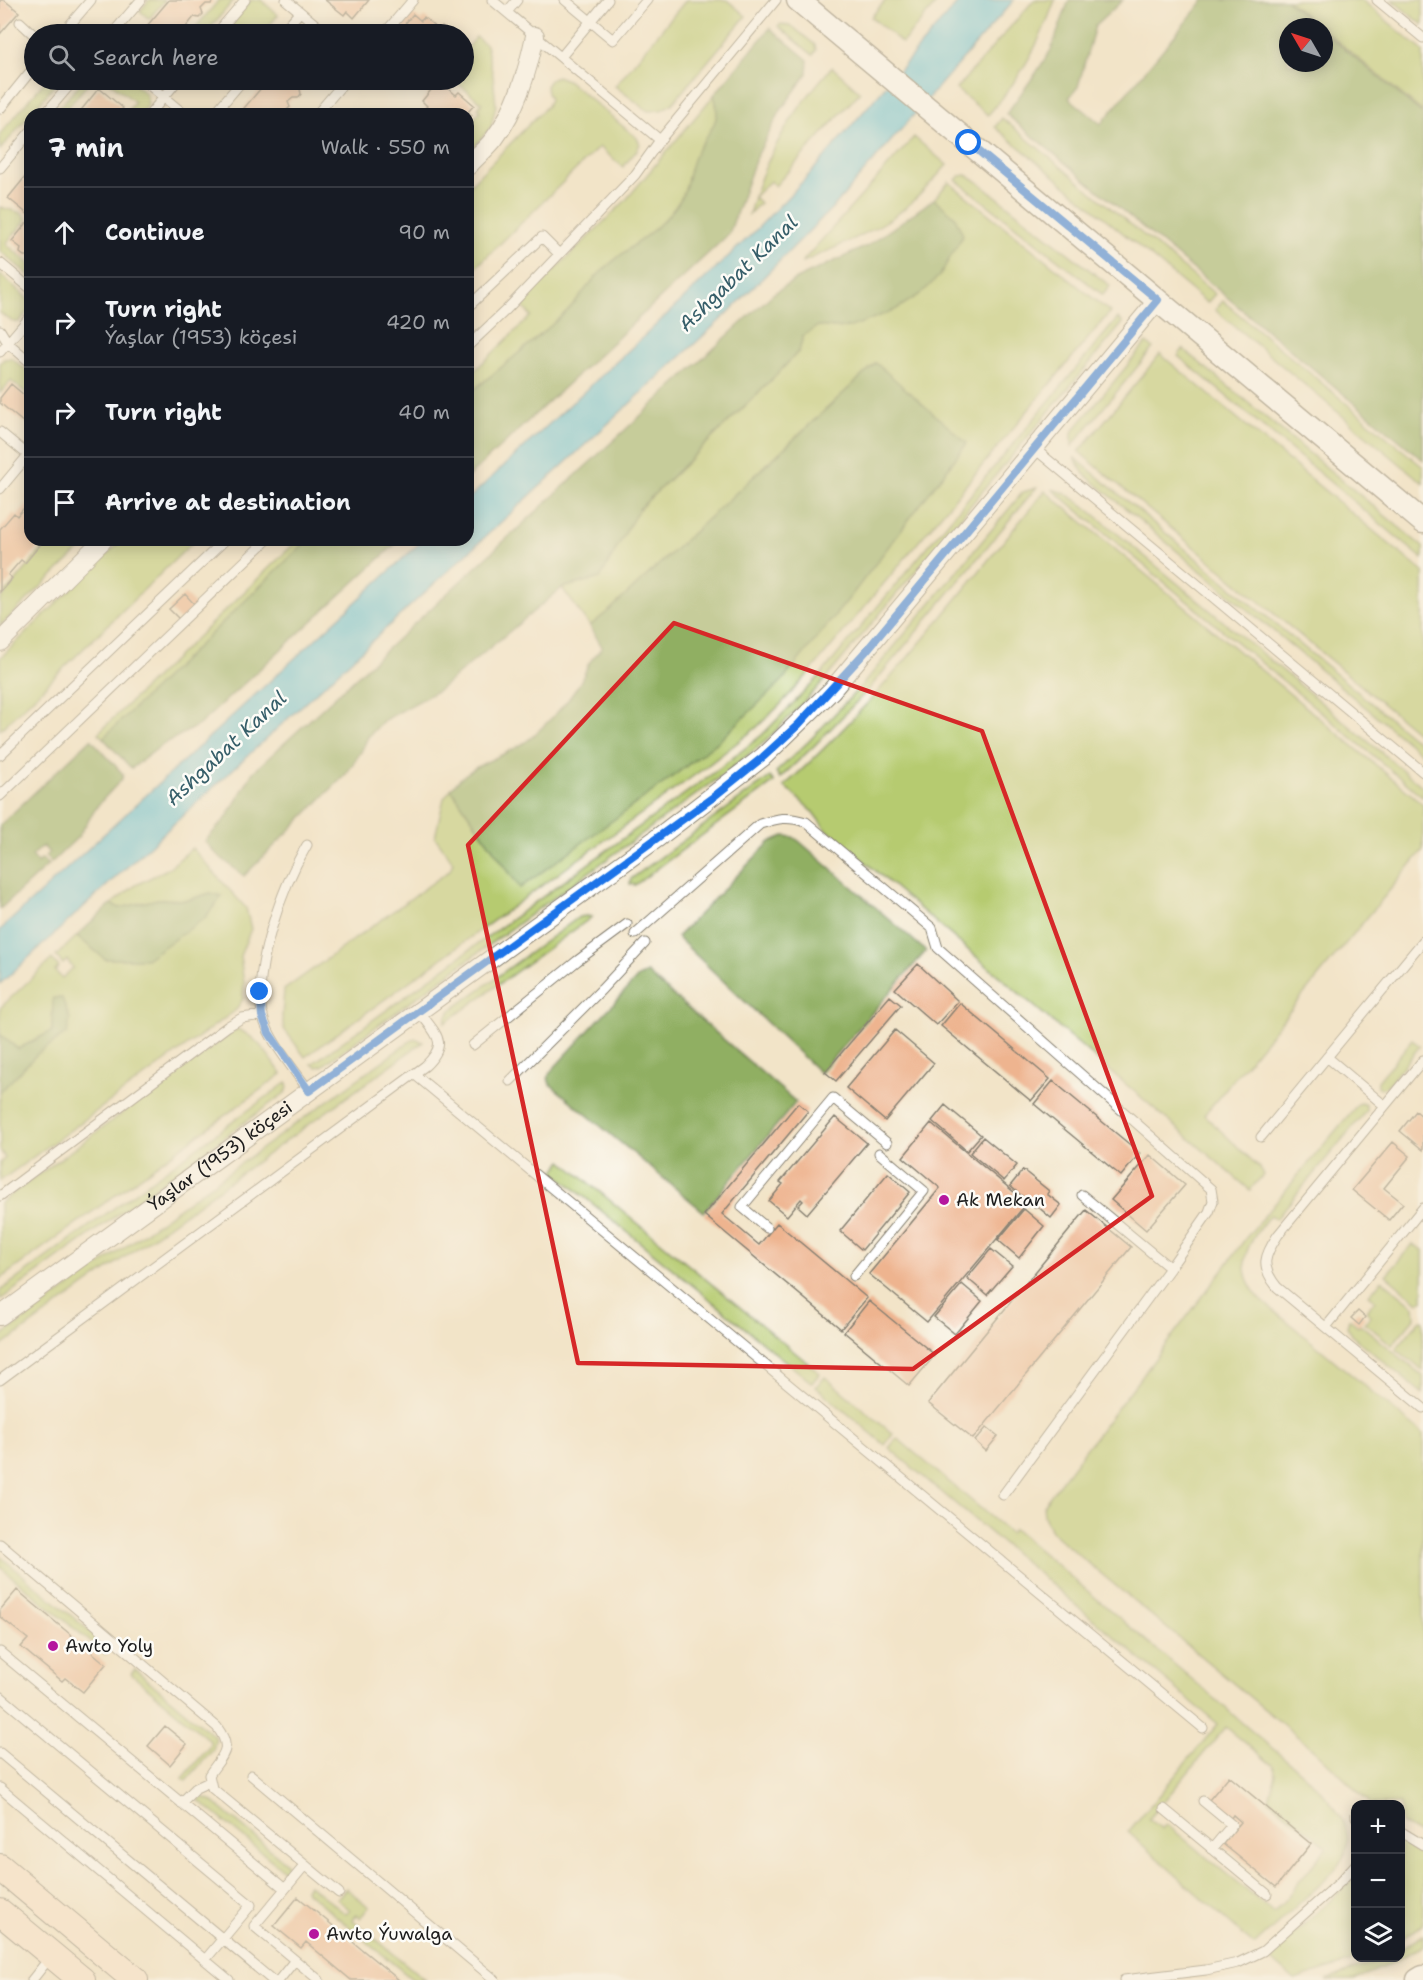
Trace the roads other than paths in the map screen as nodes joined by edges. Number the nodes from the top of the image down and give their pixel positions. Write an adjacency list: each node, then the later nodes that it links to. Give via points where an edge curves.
1 (91, 0): 18 (lane)
2 (141, 0): 19 (lane)
3 (245, 0): 20 (lane)
4 (286, 0): 14 (lane)
5 (413, 0): 23 (lane)
6 (492, 0): 15 (lane)
7 (517, 0): 15 (lane)
8 (565, 0): 16 (lane)
9 (608, 0): 16 (lane)
10 (776, 0): 42 (lane)
11 (798, 0): 48 (street)
12 (1377, 0): 26 (lane)
13 (641, 2): 16 (lane, via 613,40)
14 (300, 12): 21 (lane); 22 (lane)
15 (507, 12): 25 (lane)
16 (591, 21): 27 (lane)
17 (20, 22): 24 (lane)
18 (71, 24)
19 (121, 24)
20 (225, 24)
21 (289, 24)
22 (315, 24)
23 (393, 24)
24 (24, 25)
25 (535, 36): 27 (lane); 43 (street, via 527,75 509,114 493,140)
26 (1423, 38)
27 (561, 57): 42 (lane)
28 (24, 80): 40 (lane)
29 (65, 90): 35 (lane)
30 (155, 90): 34 (lane)
31 (170, 90): 34 (lane)
32 (234, 90): 38 (lane)
33 (339, 90): 39 (lane)
34 (164, 97): 36 (lane); 37 (lane)
35 (50, 108)
36 (155, 108)
37 (177, 108)
38 (219, 108)
39 (326, 108)
40 (0, 109)
41 (24, 139): 44 (lane)
42 (660, 140): 45 (lane, via 634,176)
43 (474, 160)
44 (0, 168)
45 (559, 254): 49 (lane, via 542,237); 52 (lane)
46 (0, 263): 47 (lane)
47 (24, 283)
48 (1158, 300): 57 (street, Ýaşlar (1953) köçesi); 61 (street)
49 (474, 301)
50 (24, 324): 53 (lane)
51 (0, 330): 53 (lane)
52 (474, 340)
53 (8, 343): 54 (lane); 55 (lane)
54 (0, 352)
55 (24, 357)
56 (0, 432): 58 (lane)
57 (1035, 449): 67 (lane); 74 (street, Ýaşlar (1953) köçesi, via 839,682 763,757)
58 (24, 450)
59 (24, 460): 60 (lane)
60 (0, 489)
61 (1423, 522)
62 (97, 546): 65 (street)
63 (219, 546): 66 (lane)
64 (261, 546): 68 (lane)
65 (0, 642)
66 (0, 755)
67 (1423, 772)
68 (0, 796)
69 (307, 845): 75 (lane, via 273,923 260,992)
70 (627, 924): 76 (lane)
71 (635, 934): 91 (lane, via 760,824 777,818 806,822 932,928 938,948 1211,1189 1213,1201 1209,1212)
72 (645, 943): 80 (lane)
73 (1421, 948): 77 (lane)
74 (419, 1011): 79 (lane, via 437,1036 439,1050); 81 (street, Ýaşlar (1953) köçesi)
75 (262, 1016): 81 (lane, via 269,1033); 87 (lane, via 242,1018 228,1026)
76 (473, 1045)
77 (1327, 1058): 82 (lane); 83 (lane)
78 (1423, 1060): 82 (lane)
79 (414, 1074): 95 (lane); 101 (lane)
80 (510, 1081)
81 (309, 1091): 93 (street, Ýaşlar (1953) köçesi)
82 (1385, 1106): 94 (lane, via 1278,1235 1265,1259 1265,1268 1277,1287)
83 (1261, 1137)
84 (887, 1143): 90 (lane, via 833,1098 742,1207)
85 (879, 1154): 92 (lane, via 924,1191)
86 (1082, 1195): 91 (lane)
87 (0, 1196)
88 (1423, 1208): 89 (lane)
89 (1420, 1220): 94 (lane)
90 (767, 1228)
91 (1170, 1268): 97 (lane)
92 (854, 1276)
93 (0, 1316)
94 (1326, 1327): 96 (lane)
95 (0, 1380)
96 (1423, 1408)
97 (1003, 1495)
98 (0, 1544): 104 (lane, via 217,1727 227,1746 208,1775)
99 (0, 1652): 107 (lane)
100 (0, 1696): 119 (lane, via 251,1905)
101 (1203, 1728)
102 (0, 1753): 119 (lane)
103 (251, 1775): 131 (lane)
104 (209, 1782): 107 (lane); 112 (lane)
105 (0, 1788): 121 (lane)
106 (1203, 1801): 111 (lane, via 1232,1825)
107 (181, 1803): 115 (lane)
108 (1164, 1809): 111 (lane)
109 (1405, 1834): 110 (lane)
110 (1423, 1845)
111 (1212, 1849): 117 (lane)
112 (305, 1865): 115 (lane); 116 (lane)
113 (0, 1868): 126 (main road)
114 (1351, 1870): 132 (lane, via 1263,1951 1238,1963 1206,1970)
115 (285, 1889): 122 (lane, via 254,1926)
116 (339, 1893)
117 (1267, 1894)
118 (0, 1912): 120 (main road)
119 (223, 1939): 121 (lane); 128 (lane)
120 (51, 1954): 124 (lane); 125 (main road)
121 (205, 1960): 127 (lane)
122 (295, 1960): 129 (lane); 130 (lane)
123 (1423, 1977): 133 (street)
124 (32, 1980)
125 (82, 1980)
126 (135, 1980)
127 (230, 1980)
128 (272, 1980)
129 (279, 1980)
130 (319, 1980)
131 (495, 1980)
132 (1124, 1980)
133 (1418, 1980)

